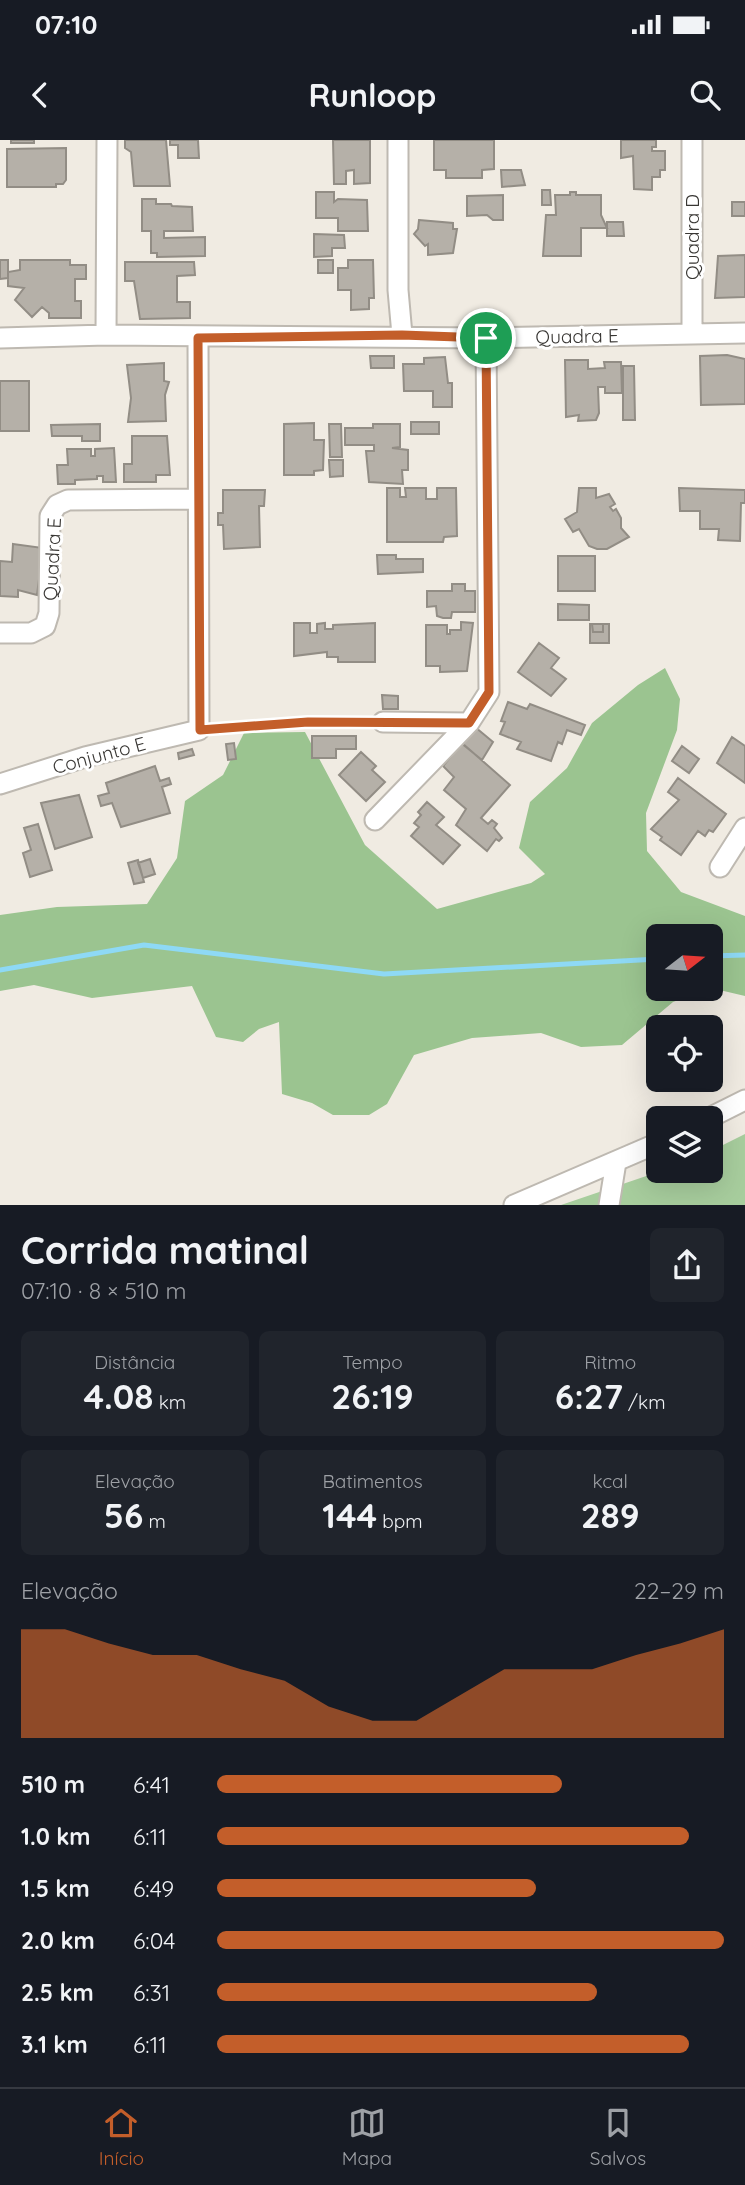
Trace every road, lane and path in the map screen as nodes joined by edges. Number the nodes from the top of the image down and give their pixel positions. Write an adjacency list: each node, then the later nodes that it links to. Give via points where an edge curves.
1 (107, 140): 6 (street)
2 (398, 140): 7 (street)
3 (692, 140): 5 (street, Quadra D)
4 (745, 333): 5 (street, Quadra E)
5 (692, 334): 10 (street, Quadra E)
6 (106, 335): 8 (street, Quadra E); 9 (street, Quadra E)
7 (402, 335): 9 (street, Quadra E); 10 (street, Quadra E)
8 (0, 338)
9 (198, 338): 11 (street)
10 (486, 338): 14 (street, via 489,692)
11 (198, 499): 12 (street, Quadra E, via 68,500 57,505 50,516 45,626 31,633); 15 (street)
12 (0, 633)
13 (383, 722): 14 (street); 15 (path)
14 (469, 723): 17 (street)
15 (200, 730): 16 (street, Conjunto E, via 85,757)
16 (0, 784)
17 (375, 820)
18 (745, 828): 19 (street)
19 (720, 867)
20 (745, 1100): 21 (street)
21 (723, 1111)
22 (646, 1148): 23 (street)
23 (616, 1162): 24 (street); 25 (street)
24 (514, 1205)
25 (609, 1205)

